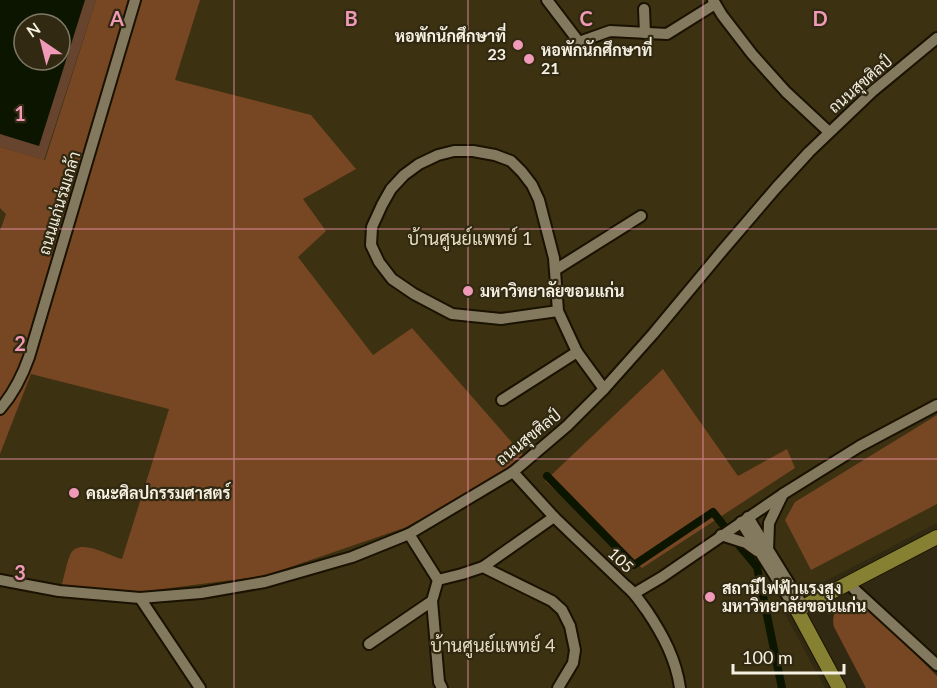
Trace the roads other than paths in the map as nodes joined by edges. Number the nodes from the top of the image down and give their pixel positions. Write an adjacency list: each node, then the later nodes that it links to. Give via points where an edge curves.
1 (135, 0): 15 (street, ถนนแก่นร่มเกล้า, via 29,357 21,379)
2 (547, 0): 5 (street, via 579,42 610,31)
3 (714, 2): 5 (street, via 667,34); 7 (street, via 752,54)
4 (644, 9): 5 (street)
5 (645, 33)
6 (937, 38): 7 (street, ถนนสุขศิลป์)
7 (829, 132): 12 (street, ถนนสุขศิลป์)
8 (641, 216): 9 (street)
9 (555, 270): 10 (street); 10 (street, via 546,224 532,185 511,161 495,155 454,151 419,164 391,189 372,226 370,246 392,279 452,314 501,319)
10 (558, 311): 11 (street)
11 (577, 352): 12 (street); 13 (street)
12 (604, 389): 16 (street, ถนนสุขศิลป์)
13 (502, 400)
14 (937, 405): 17 (street, via 860,446)
15 (0, 409)
16 (513, 472): 18 (street, 105); 20 (street, ถนนสุขศิลป์)
17 (783, 494): 19 (street); 24 (street, via 770,523)
18 (554, 517): 25 (street); 29 (street, 105)
19 (745, 519): 21 (street); 24 (street)
20 (409, 534): 27 (street); 30 (street, ถนนสุขศิลป์, via 352,557 266,582)
21 (721, 536): 24 (street); 29 (street)
22 (937, 537): 32 (main road)
23 (937, 546): 28 (main road)
24 (765, 553): 32 (street)
25 (483, 567): 27 (street); 37 (street, via 552,600 562,610 575,650 573,663)
26 (0, 580): 30 (street, ถนนสุขศิลป์, via 59,591)
27 (438, 580): 31 (street)
28 (854, 589): 32 (main road); 34 (street)
29 (635, 593): 38 (street, 105, via 666,642)
30 (140, 598): 35 (street)
31 (432, 601): 33 (street); 36 (street)
32 (802, 611): 39 (main road); 40 (main road)
33 (369, 644)
34 (936, 662)
35 (200, 688)
36 (442, 688)
37 (558, 688)
38 (680, 688)
39 (839, 688)
40 (848, 688)

